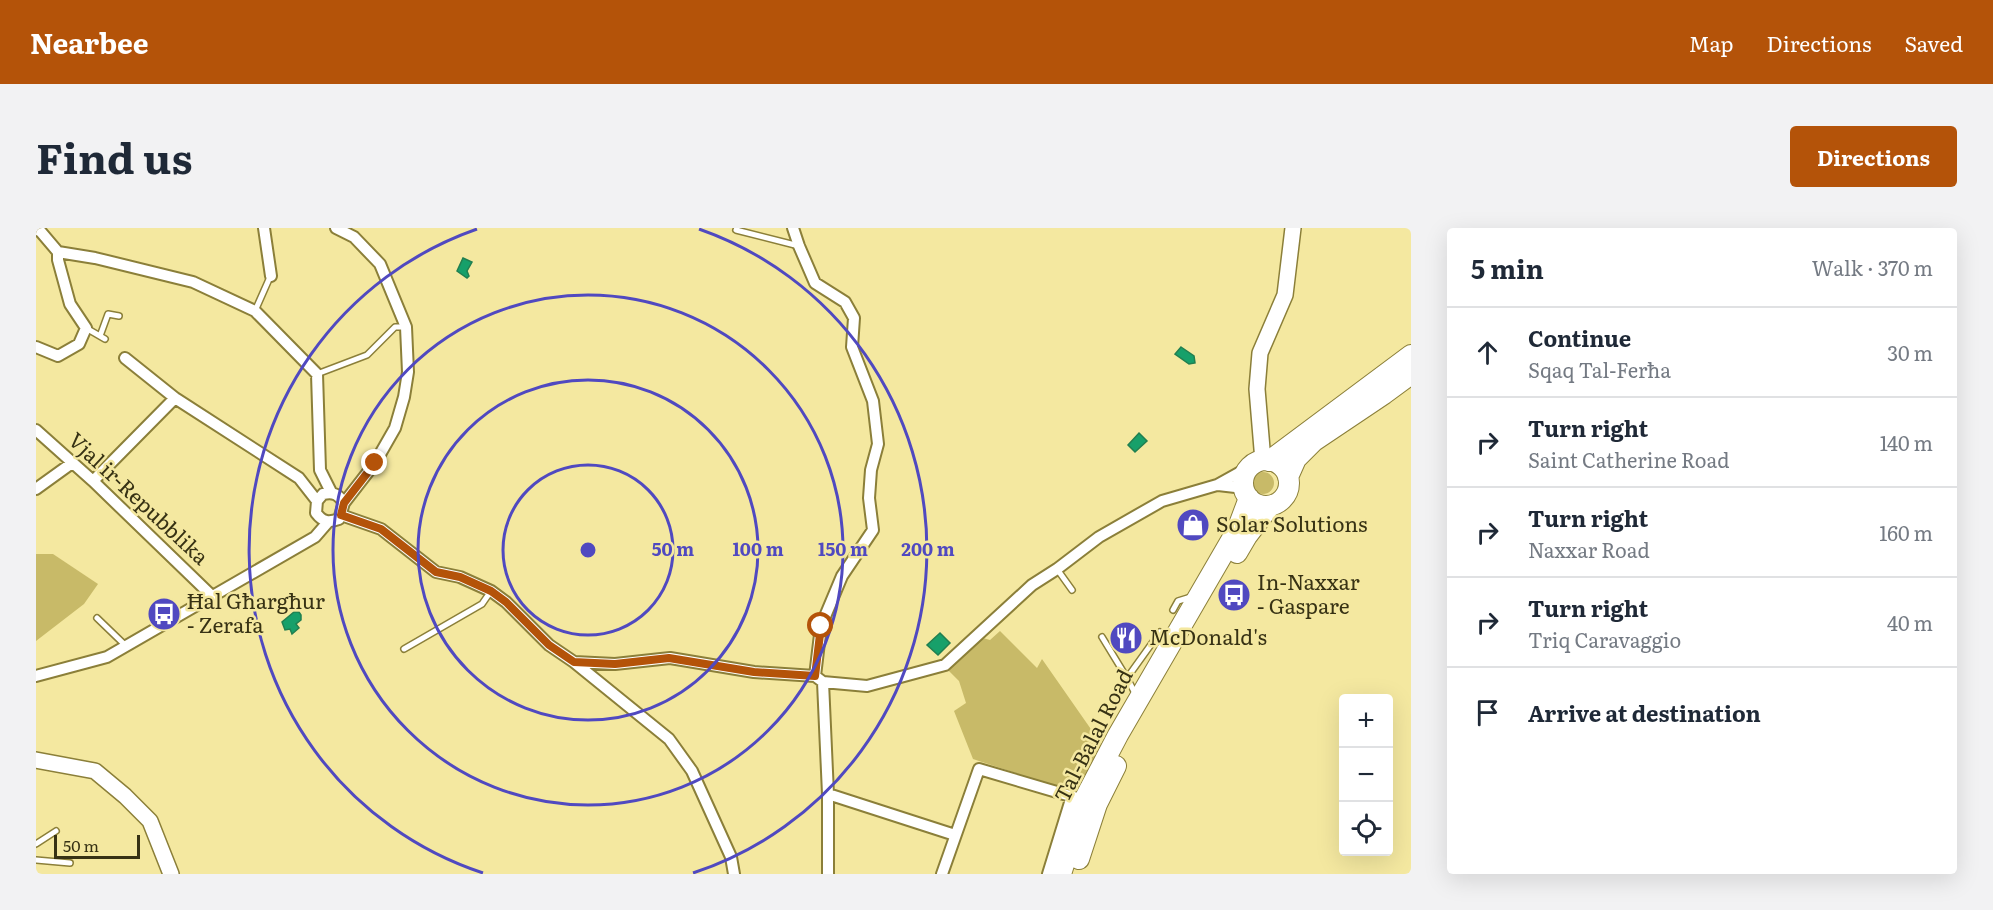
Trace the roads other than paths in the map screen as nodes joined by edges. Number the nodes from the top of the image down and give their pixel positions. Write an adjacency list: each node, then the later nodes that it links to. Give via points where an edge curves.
1 (264, 228): 9 (street)
2 (336, 228): 12 (street, via 354,237 380,264)
3 (737, 228): 7 (lane)
4 (793, 228): 7 (street)
5 (1293, 228): 21 (main road, via 1286,295 1260,352 1257,389)
6 (36, 229): 8 (street)
7 (799, 246): 48 (street, via 815,283 845,302 854,318 852,346 873,400 878,444 869,498 873,530 843,576 821,626)
8 (58, 252): 10 (street, via 193,282); 13 (street, via 70,304)
9 (271, 276): 10 (lane)
10 (255, 310): 17 (street)
11 (119, 316): 13 (lane, via 108,314 103,337)
12 (406, 327): 17 (lane, via 395,327 367,355); 30 (street, via 408,372 395,428 375,463)
13 (86, 328): 14 (street, via 79,344 58,356)
14 (36, 347)
15 (1411, 355): 21 (highway)
16 (125, 358): 19 (street)
17 (317, 374): 27 (street, via 320,470)
18 (1411, 374): 23 (highway, Tal-Balal Road, via 1314,441 1296,459)
19 (175, 398): 24 (street); 29 (street, via 299,478)
20 (36, 430): 22 (street, Vjal ir-Repubblika)
21 (1262, 462): 23 (highway, via 1280,465); 25 (street); 28 (highway, Tal-Balal Road, via 1246,474)
22 (72, 463): 24 (street, Vjal ir-Repubblika); 26 (street)
23 (1288, 477): 31 (highway, Tal-Balal Road, via 1284,496)
24 (93, 481): 38 (street, Vjal ir-Repubblika)
25 (1217, 485): 28 (street); 34 (street, via 1162,501 1099,537)
26 (36, 489)
27 (331, 492): 29 (street); 30 (street)
28 (1246, 493): 31 (highway, via 1257,504); 37 (highway, Tal-Balal Road, via 1237,530)
29 (317, 501): 33 (street, via 316,513)
30 (344, 503): 32 (street)
31 (1270, 506): 64 (highway, Tal-Balal Road, via 1247,536 1129,739 1097,804)
32 (341, 515): 33 (street); 36 (street, via 381,529 436,572 460,577)
33 (328, 522): 38 (street, via 315,537)
34 (1057, 569): 35 (lane); 48 (street, via 1032,585 945,665 867,686)
35 (1072, 590)
36 (491, 591): 44 (lane, via 482,604); 45 (street, via 549,645)
37 (1201, 592): 39 (lane, via 1178,602); 49 (highway, Tal-Balal Road)
38 (213, 597): 43 (street)
39 (1173, 610)
40 (97, 618): 43 (lane)
41 (1160, 632): 47 (lane)
42 (1102, 638): 47 (lane)
43 (126, 647): 46 (street, via 107,657)
44 (404, 649)
45 (574, 662): 48 (street, via 615,664 669,658); 59 (street, via 669,739 692,771)
46 (36, 676)
47 (1127, 678): 49 (lane)
48 (819, 679): 51 (street)
49 (1138, 699): 52 (highway, Tal-Balal Road)
50 (36, 760): 58 (main road, via 95,771 125,796 150,821)
51 (828, 794): 54 (street); 60 (street)
52 (1078, 798): 54 (street, via 979,769); 62 (street); 63 (highway, Tal-Balal Road)
53 (56, 831): 55 (lane)
54 (956, 835): 61 (street)
55 (36, 844)
56 (36, 860): 57 (lane)
57 (70, 863)
58 (171, 874)
59 (735, 874)
60 (828, 874)
61 (942, 874)
62 (1048, 874)
63 (1061, 874)
64 (1074, 874)

